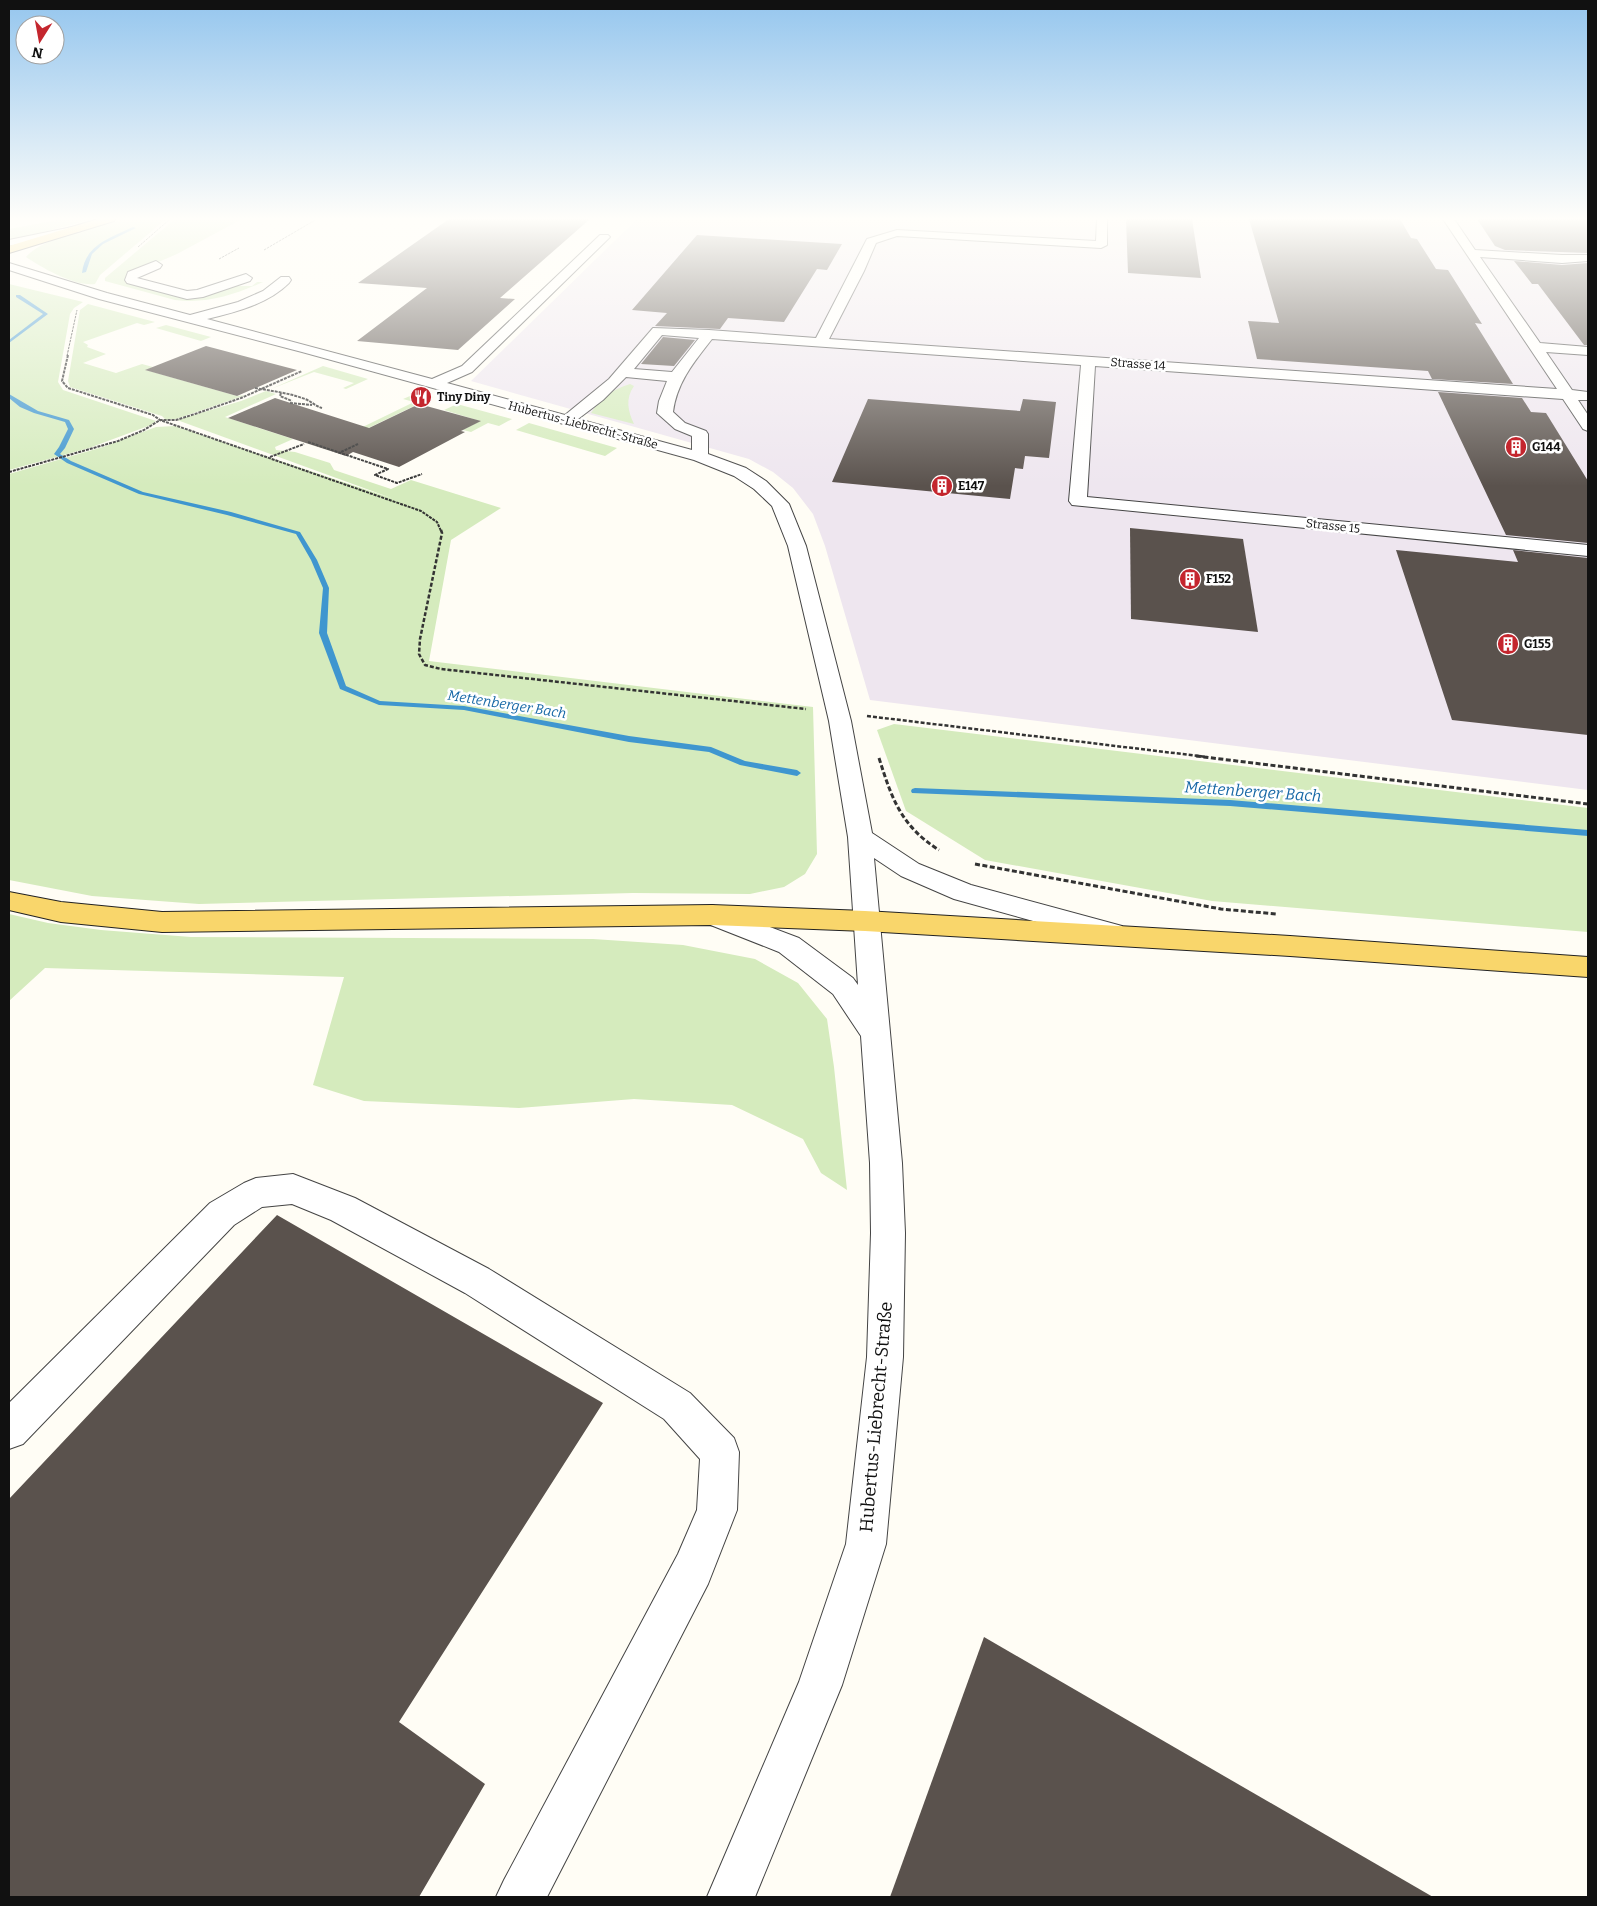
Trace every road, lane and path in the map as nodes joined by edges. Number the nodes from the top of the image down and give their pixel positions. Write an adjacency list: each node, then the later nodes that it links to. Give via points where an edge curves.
1 (79, 308): 29 (path, via 62,381 68,388)
2 (150, 308): 10 (street, Hubertus-Liebrecht-Straße)
3 (177, 308): 10 (street)
4 (210, 308): 11 (street)
5 (234, 308): 11 (street)
6 (237, 308): 12 (street, via 227,318)
7 (530, 308): 21 (street, via 467,369)
8 (839, 308): 14 (street)
9 (1509, 308): 15 (street)
10 (154, 309): 11 (street, Hubertus-Liebrecht-Straße)
11 (189, 319): 12 (street, Hubertus-Liebrecht-Straße)
12 (228, 329): 17 (street, Hubertus-Liebrecht-Straße)
13 (709, 334): 14 (street, Strasse 14); 19 (street, Strasse 14, via 658,331); 20 (street)
14 (820, 343): 18 (street, Strasse 14)
15 (1536, 347): 16 (street); 25 (street)
16 (1588, 351)
17 (334, 357): 21 (street, Hubertus-Liebrecht-Straße); 23 (path)
18 (1088, 361): 25 (street, Strasse 14); 40 (street, Strasse 15, via 1078,501)
19 (625, 372): 20 (street); 30 (street)
20 (675, 377): 37 (street, via 666,400 666,413 680,426 700,434)
21 (432, 384): 30 (street, Hubertus-Liebrecht-Straße)
22 (255, 388): 23 (path)
23 (260, 390): 24 (path); 29 (path, via 176,420)
24 (281, 392): 27 (path, via 308,400); 27 (path, via 280,396 292,402)
25 (1566, 394): 26 (street, Strasse 14); 31 (street)
26 (1588, 396)
27 (312, 405): 28 (path)
28 (322, 408)
29 (160, 420): 36 (path); 38 (path, via 144,430 76,454)
30 (568, 421): 37 (street, Hubertus-Liebrecht-Straße)
31 (1588, 426)
32 (308, 442): 35 (path)
33 (304, 444): 36 (path)
34 (358, 444): 35 (path)
35 (341, 452): 39 (path, via 388,469 375,475 397,483)
36 (269, 457): 41 (path, via 421,511 437,522 442,534 420,639 419,654 425,666)
37 (700, 457): 41 (street, Hubertus-Liebrecht-Straße, via 740,472 780,504 797,546)
38 (9, 472)
39 (422, 474)
40 (1588, 551)
41 (836, 712): 45 (street, Hubertus-Liebrecht-Straße, via 850,770)
42 (868, 723): 44 (path, via 866,715)
43 (879, 758): 46 (path, via 890,794 907,826)
44 (1588, 804)
45 (860, 837): 51 (street, Hubertus-Liebrecht-Straße); 52 (street, via 910,870 963,892)
46 (946, 853)
47 (972, 864): 50 (path, via 1221,909)
48 (9, 901): 49 (main road, via 60,912 162,922)
49 (712, 914): 51 (main road); 54 (street, Hubertus-Liebrecht-Straße, via 789,945 843,986)
50 (1280, 914)
51 (866, 921): 52 (main road); 54 (street, Hubertus-Liebrecht-Straße)
52 (1123, 936): 53 (main road)
53 (1588, 967)
54 (874, 1032): 57 (street, Hubertus-Liebrecht-Straße, via 886,1163 888,1233 884,1357 866,1544 820,1685)
55 (9, 1430): 56 (street, via 222,1214 256,1193 292,1189 343,1209 477,1281 677,1406 720,1452 717,1510 693,1569)
56 (521, 1897)
57 (731, 1897)

